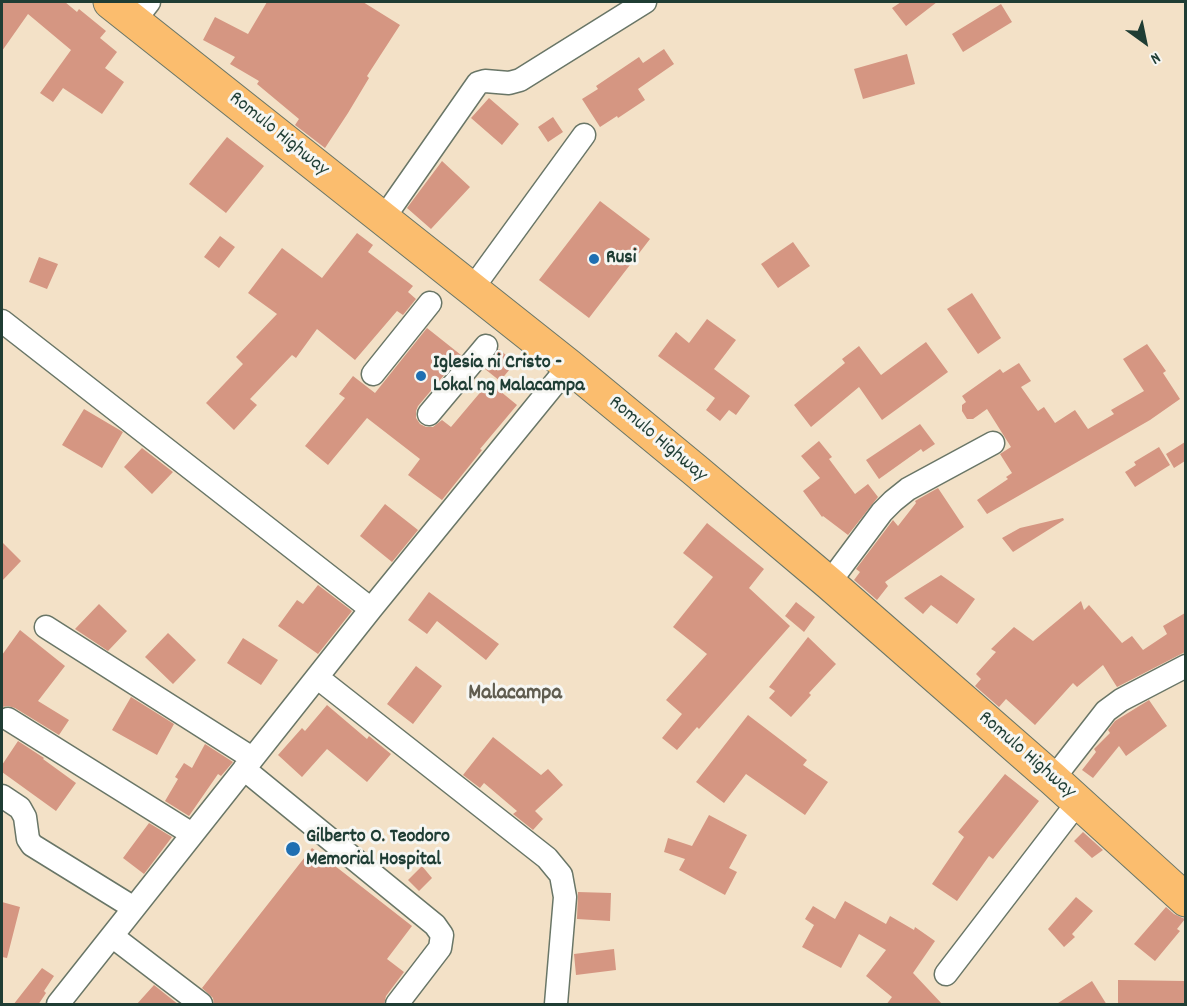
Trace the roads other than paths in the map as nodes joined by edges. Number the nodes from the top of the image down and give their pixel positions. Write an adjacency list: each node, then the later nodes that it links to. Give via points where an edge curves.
1 (645, 2): 4 (street, via 520,81 478,83)
2 (132, 8): 4 (highway, Romulo Highway)
3 (584, 135): 5 (street)
4 (383, 219): 5 (highway, Romulo Highway)
5 (472, 289): 9 (highway, Romulo Highway)
6 (430, 303): 10 (street)
7 (2, 321): 14 (street)
8 (486, 346): 11 (street)
9 (568, 366): 13 (highway, Romulo Highway); 14 (street)
10 (373, 374)
11 (429, 414)
12 (993, 443): 13 (street, via 893,501)
13 (829, 583): 20 (highway, Romulo Highway)
14 (371, 609): 17 (street)
15 (46, 627): 19 (street)
16 (1185, 666): 20 (street, via 1106,711)
17 (318, 678): 19 (street); 31 (street, via 547,858 561,875 565,897)
18 (8, 719): 23 (street)
19 (248, 763): 23 (street); 30 (street, via 442,935 440,948)
20 (1053, 779): 22 (highway, Romulo Highway)
21 (2, 796): 25 (street, via 21,808 32,845)
22 (1078, 802): 24 (highway, Romulo Highway); 27 (street)
23 (192, 834): 25 (street)
24 (1185, 900)
25 (134, 908): 26 (street)
26 (112, 936): 28 (street); 29 (street)
27 (946, 974)
28 (58, 1005)
29 (201, 1005)
30 (397, 1005)
31 (556, 1005)

